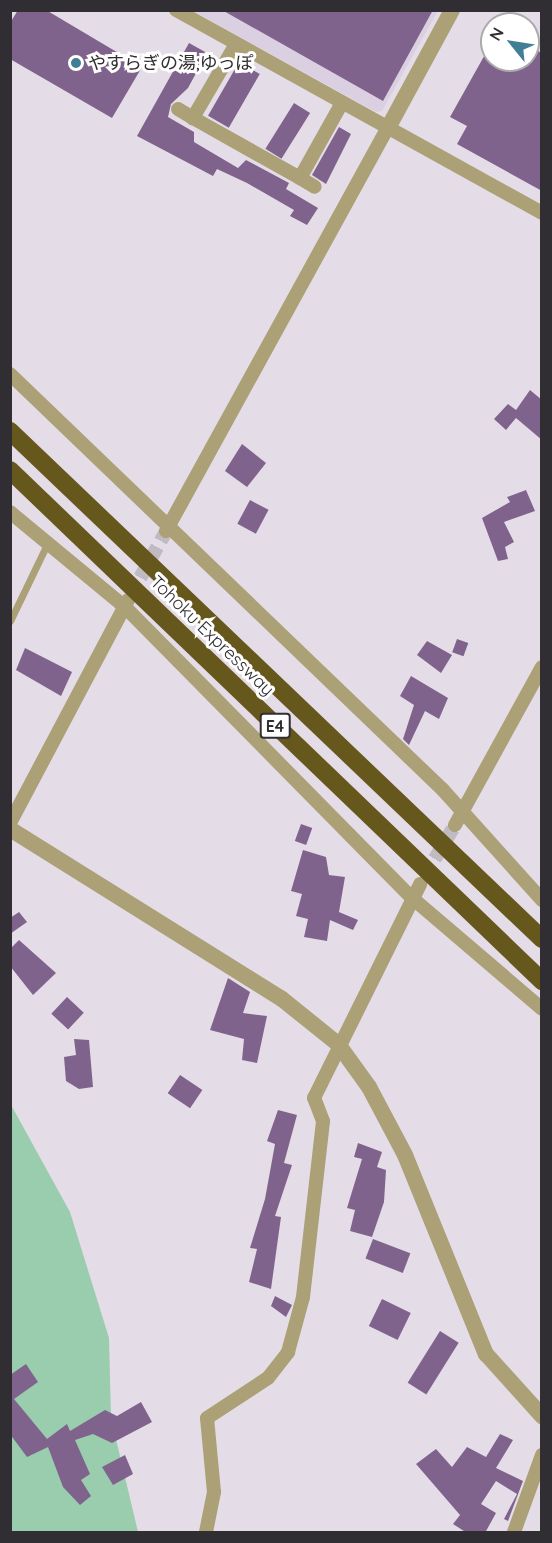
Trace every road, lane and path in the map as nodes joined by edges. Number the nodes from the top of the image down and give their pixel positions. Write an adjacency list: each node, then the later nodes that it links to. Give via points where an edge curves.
1 (176, 10): 3 (street)
2 (452, 10): 7 (street)
3 (236, 44): 4 (street); 6 (street)
4 (342, 103): 7 (street); 8 (street)
5 (178, 109): 6 (street)
6 (193, 118): 8 (street)
7 (388, 128): 10 (street); 15 (street)
8 (300, 178): 9 (street)
9 (315, 187)
10 (542, 213)
11 (10, 374): 15 (street)
12 (10, 431): 27 (highway, Tohoku Expressway / E4)
13 (10, 470): 28 (highway, Tohoku Expressway / E4)
14 (10, 512): 16 (street)
15 (167, 529): 20 (street)
16 (48, 542): 17 (street); 18 (lane)
17 (127, 603): 21 (street); 25 (street)
18 (10, 621)
19 (542, 667): 20 (street)
20 (461, 811): 22 (street); 26 (street)
21 (10, 823)
22 (455, 825)
23 (10, 829): 30 (street, via 282,999)
24 (420, 884): 25 (street)
25 (411, 897): 29 (street); 30 (street)
26 (542, 900)
27 (542, 939)
28 (542, 981)
29 (542, 1009)
30 (338, 1044): 31 (street, via 369,1087 405,1155 486,1354); 33 (street, via 314,1098 323,1121 299,1321 288,1352 268,1378 207,1418 214,1492)
31 (542, 1416)
32 (542, 1455): 34 (street)
33 (206, 1533)
34 (514, 1533)

